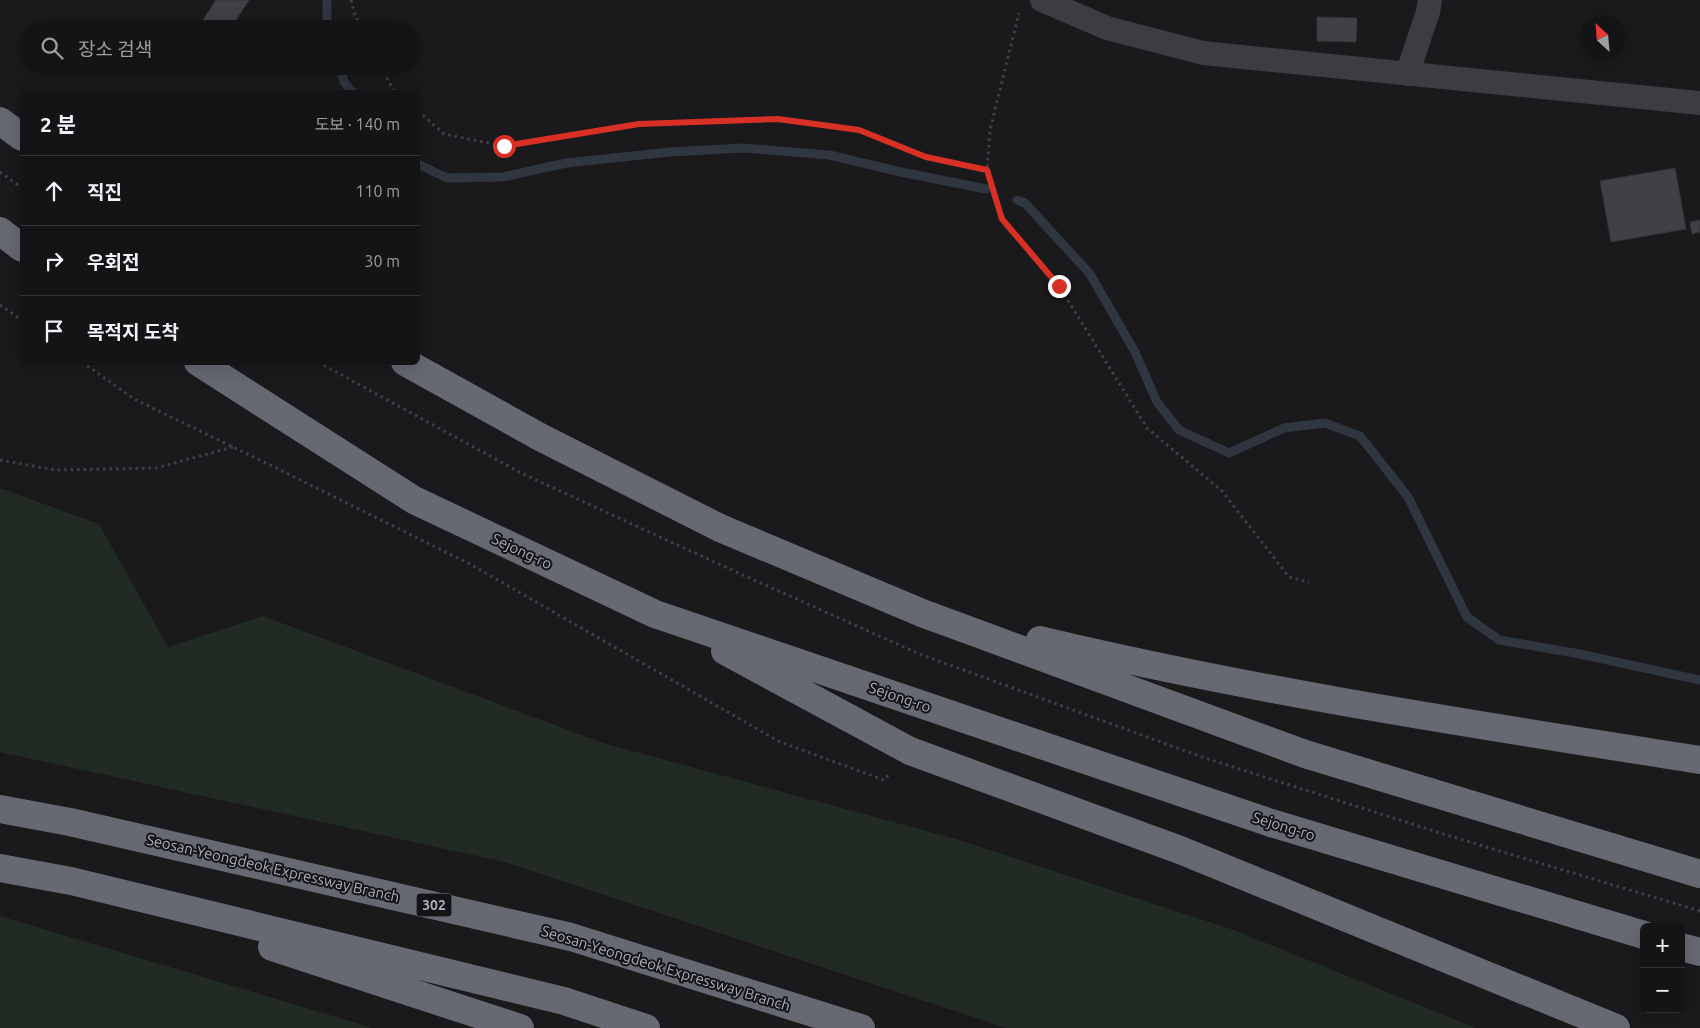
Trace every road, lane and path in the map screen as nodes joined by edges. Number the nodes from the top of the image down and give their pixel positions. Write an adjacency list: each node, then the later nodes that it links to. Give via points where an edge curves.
1 (351, 0): 4 (path)
2 (1031, 4): 5 (street, via 1203,53); 12 (path, via 990,130)
3 (1432, 4): 5 (street)
4 (357, 20)
5 (1407, 74): 8 (street)
6 (386, 75): 7 (path)
7 (393, 90)
8 (1700, 102)
9 (420, 112): 12 (path, via 444,134 504,146 639,124 778,119 859,130 926,157)
10 (0, 121): 11 (highway)
11 (20, 136)
12 (987, 170): 24 (path, via 1002,219 1059,286 1147,428 1222,491 1289,577)
13 (0, 172): 14 (path)
14 (20, 187)
15 (0, 231): 16 (highway)
16 (20, 246)
17 (0, 304): 18 (path)
18 (20, 319)
19 (86, 365): 22 (path, via 134,399)
20 (203, 365): 26 (highway, Sejong-ro, via 414,500)
21 (410, 365): 25 (highway, via 540,437 720,528)
22 (234, 447): 23 (path, via 156,468 55,470); 27 (path, via 470,564 780,742 884,780)
23 (0, 460)
24 (1309, 582)
25 (922, 613): 28 (highway, via 1113,658 1396,712); 31 (highway, via 1305,754)
26 (656, 614): 27 (highway); 33 (highway, Sejong-ro, via 1271,823)
27 (910, 751): 39 (highway, via 1180,850)
28 (1700, 760)
29 (0, 809): 38 (highway, Seosan-Yeongdeok Expressway Branch / 302, via 70,822 571,937)
30 (0, 868): 32 (highway)
31 (1700, 874)
32 (71, 882): 36 (highway); 37 (highway, via 564,1001)
33 (1640, 934)
34 (1685, 947): 35 (highway)
35 (1700, 952)
36 (520, 1028)
37 (646, 1028)
38 (861, 1028)
39 (1616, 1028)

